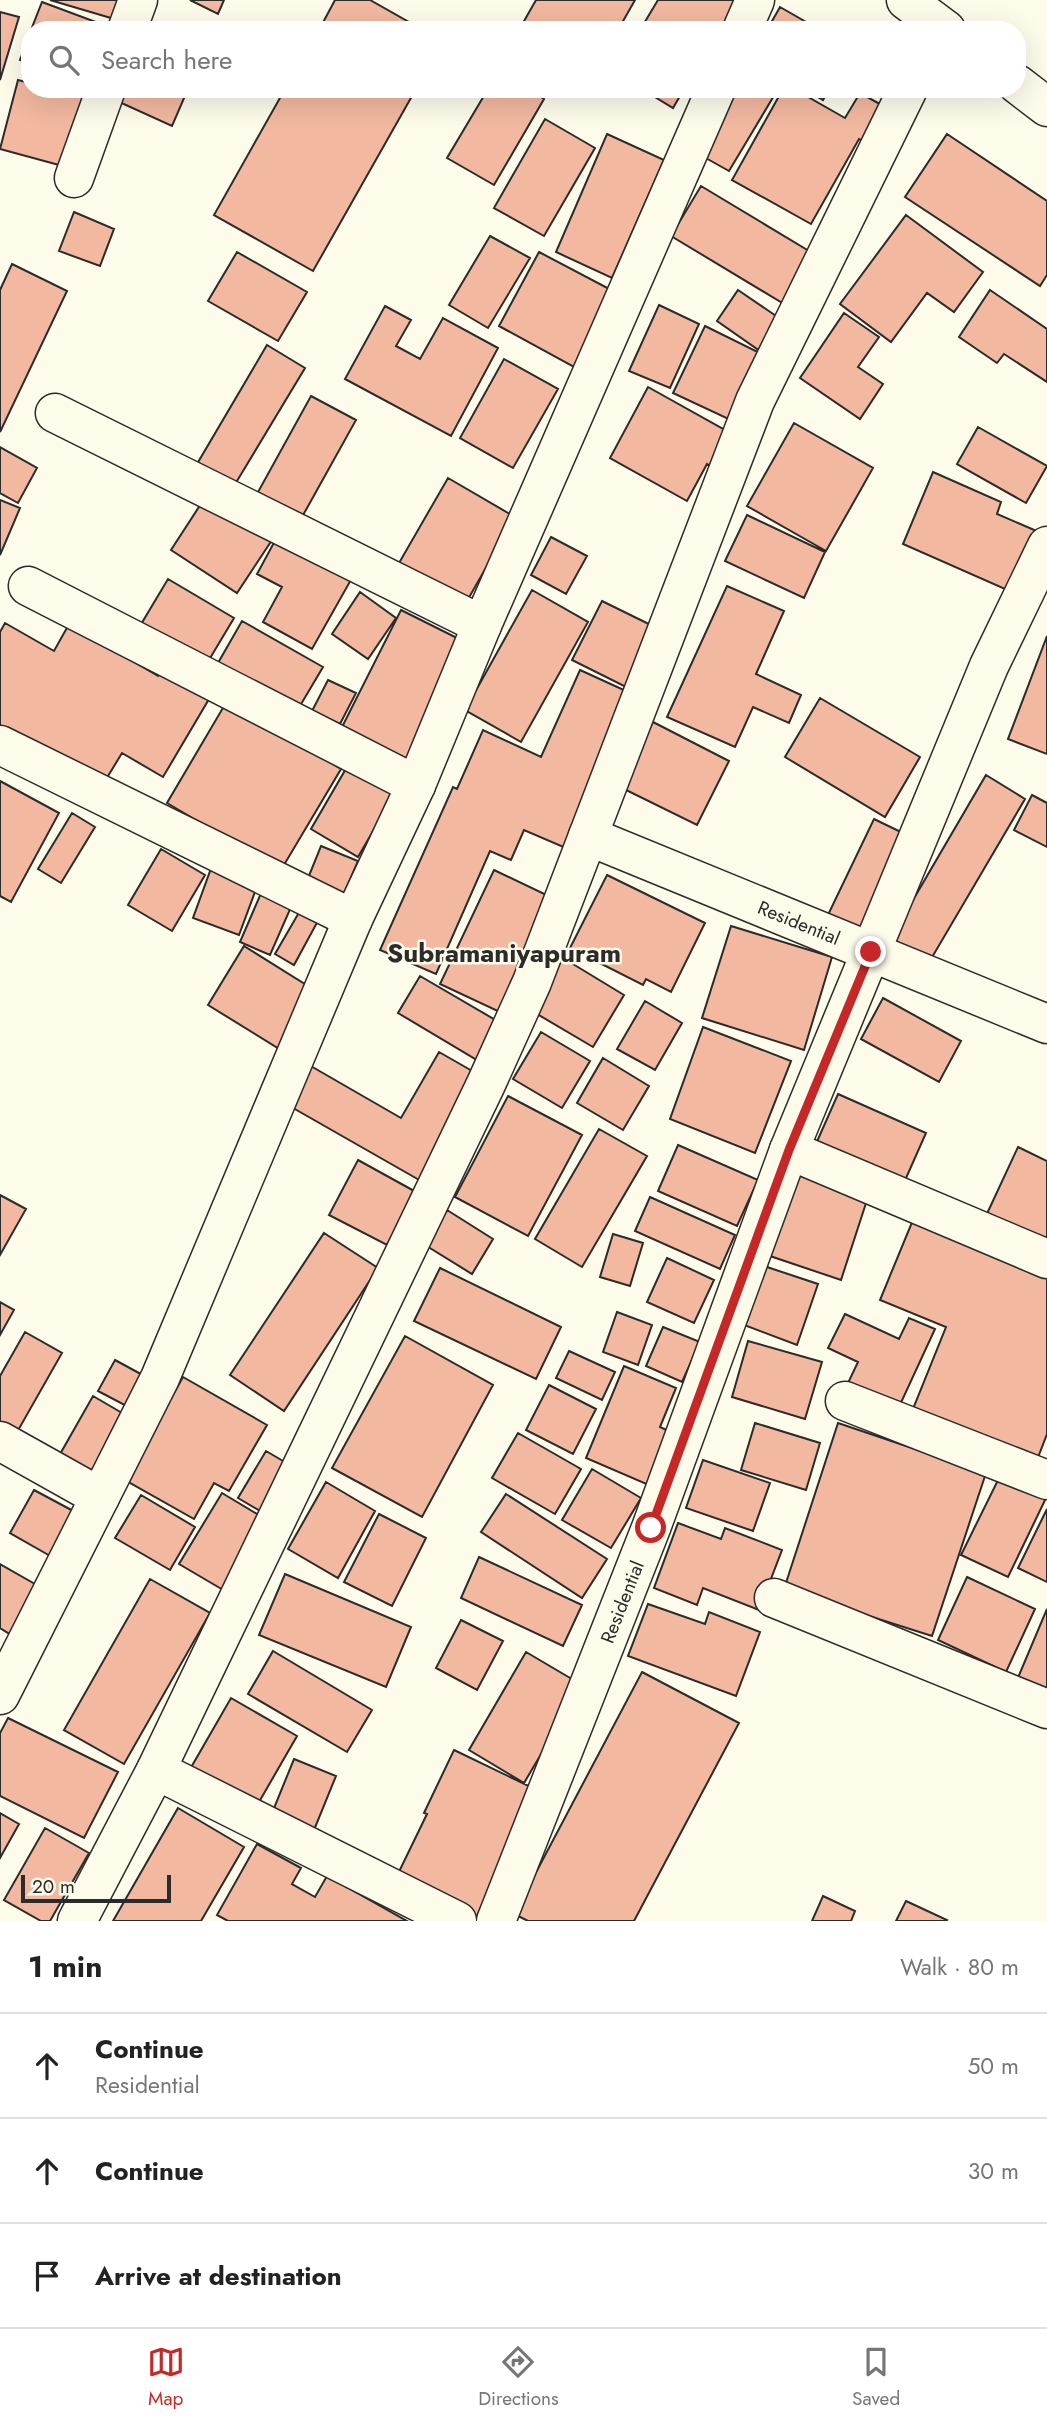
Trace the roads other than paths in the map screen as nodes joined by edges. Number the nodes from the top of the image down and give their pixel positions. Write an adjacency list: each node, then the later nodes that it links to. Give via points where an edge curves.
1 (138, 0): 4 (street)
2 (755, 0): 5 (street)
3 (906, 0): 6 (street)
4 (130, 21)
5 (746, 21)
6 (932, 21)
7 (1026, 91): 11 (street)
8 (103, 98): 12 (street)
9 (712, 98): 17 (street)
10 (904, 98): 20 (street, via 755,401)
11 (1047, 107)
12 (74, 178)
13 (55, 413): 17 (street)
14 (1047, 546): 16 (street, Residential)
15 (27, 586): 19 (street)
16 (1038, 586): 22 (street, Residential, via 989,666)
17 (482, 625): 19 (street)
18 (0, 745): 21 (street)
19 (416, 785): 21 (street)
20 (588, 836): 22 (street, Residential); 33 (street, via 486,1084)
21 (353, 919): 29 (street, via 160,1378)
22 (871, 952): 23 (street, Residential); 24 (street, Residential)
23 (1047, 1024)
24 (789, 1150): 25 (street); 36 (street, Residential, via 651,1528)
25 (1047, 1259)
26 (845, 1401): 28 (street)
27 (0, 1440): 29 (street)
28 (1047, 1480)
29 (100, 1497): 31 (street)
30 (774, 1598): 32 (street)
31 (0, 1695)
32 (1047, 1709)
33 (156, 1770): 34 (street); 35 (street)
34 (77, 1921)
35 (457, 1921)
36 (496, 1921)

